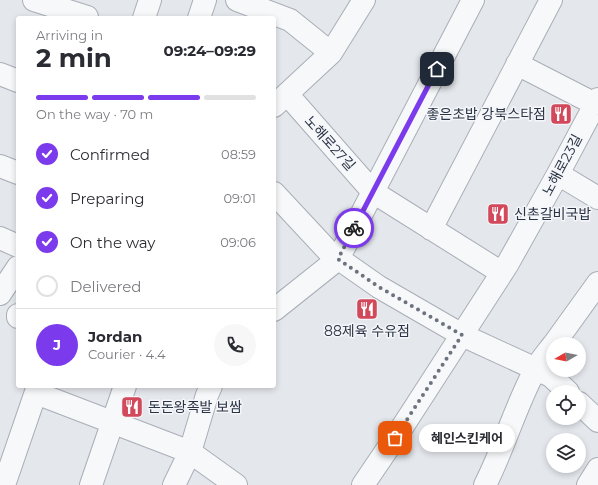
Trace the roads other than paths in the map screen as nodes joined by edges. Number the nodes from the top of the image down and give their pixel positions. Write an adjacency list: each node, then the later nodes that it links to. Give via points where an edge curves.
1 (34, 0): 8 (street)
2 (150, 0): 9 (street)
3 (205, 0): 10 (street)
4 (364, 0): 11 (street, 노해로27길)
5 (473, 0): 20 (street)
6 (551, 0): 12 (street)
7 (251, 6): 11 (street, via 290,20)
8 (89, 12)
9 (145, 16)
10 (200, 16)
11 (330, 53): 15 (street, 노해로27길)
12 (517, 64): 16 (street); 23 (street)
13 (0, 74): 14 (street)
14 (16, 80)
15 (280, 100): 20 (street, 노해로27길)
16 (596, 101): 19 (street, 노해로23길)
17 (0, 166): 18 (street)
18 (16, 172)
19 (558, 174): 21 (street); 28 (street, 노해로23길)
20 (373, 192): 23 (street); 26 (street)
21 (598, 198)
22 (278, 204): 26 (street)
23 (431, 229): 28 (street)
24 (0, 238): 25 (street)
25 (16, 245)
26 (338, 259): 31 (street); 32 (street, via 379,287)
27 (16, 270): 30 (street)
28 (502, 273): 32 (street, 노해로23길)
29 (598, 282): 33 (street)
30 (0, 294)
31 (276, 308)
32 (462, 335): 35 (street); 49 (street, 노해로23길)
33 (559, 337)
34 (546, 355): 35 (street)
35 (536, 369): 36 (street, via 551,376); 50 (street)
36 (561, 385)
37 (36, 388): 42 (street); 45 (street)
38 (124, 388): 42 (street)
39 (210, 388): 43 (street)
40 (586, 410): 41 (street)
41 (598, 421)
42 (112, 422): 43 (street); 46 (street)
43 (190, 452): 47 (street); 48 (street)
44 (598, 469): 51 (street)
45 (4, 485)
46 (91, 485)
47 (174, 485)
48 (236, 485)
49 (363, 485)
50 (485, 485)
51 (588, 485)

